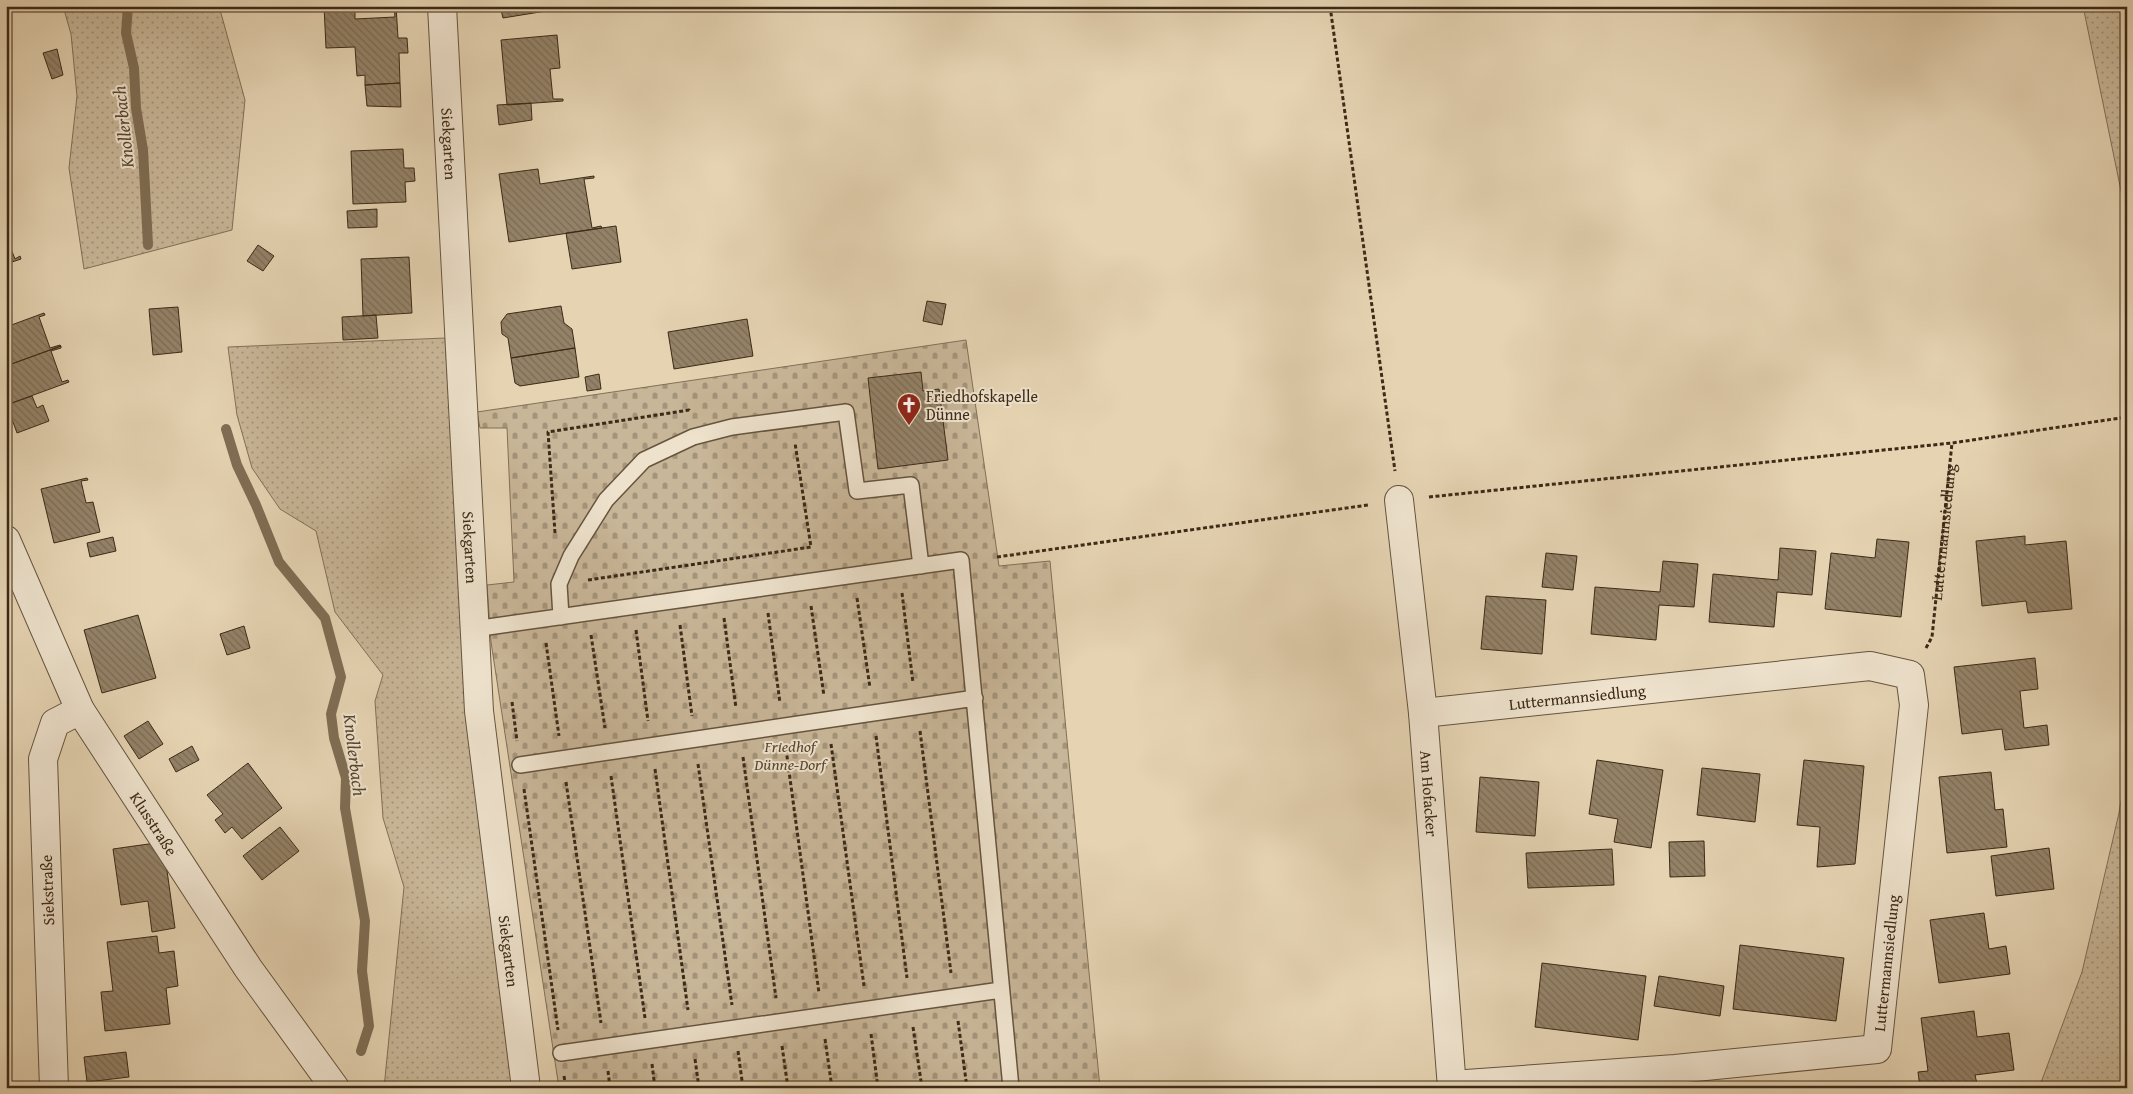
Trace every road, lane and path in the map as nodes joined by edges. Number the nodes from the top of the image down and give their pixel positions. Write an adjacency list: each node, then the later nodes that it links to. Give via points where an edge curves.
1 (442, 6): 23 (street, Siekgarten)
2 (1330, 6): 7 (path)
3 (2127, 417): 6 (path)
4 (792, 419): 5 (lane, via 732,427); 11 (lane, via 846,412 857,491 911,485); 15 (path, via 811,548)
5 (693, 437): 8 (path, via 689,410 548,432); 15 (lane, via 644,460 606,500 571,556)
6 (1952, 443): 7 (path); 24 (path, Luttermannsiedlung, via 1932,637)
7 (1399, 500): 10 (path); 30 (street, Am Hofacker)
8 (556, 537)
9 (6, 540): 28 (street, Klusstraße)
10 (997, 557)
11 (921, 566): 12 (lane); 26 (lane, via 961,560)
12 (899, 569): 13 (lane); 27 (path)
13 (854, 576): 14 (lane); 29 (path)
14 (808, 582): 16 (lane); 31 (path)
15 (559, 584): 21 (lane)
16 (764, 588): 17 (lane); 32 (path)
17 (720, 595): 18 (lane); 33 (path)
18 (677, 601): 19 (lane); 34 (path)
19 (633, 607): 20 (lane); 35 (path)
20 (588, 613): 21 (lane); 36 (path)
21 (561, 617): 22 (lane)
22 (543, 620): 23 (lane); 37 (path)
23 (474, 629): 54 (street, Siekgarten, via 479,711)
24 (1910, 675): 30 (street, Luttermannsiedlung, via 1870,666); 50 (street, Luttermannsiedlung, via 1914,706 1877,1049)
25 (511, 697): 38 (path)
26 (975, 698): 27 (lane); 39 (lane)
27 (916, 707): 29 (lane); 40 (path)
28 (80, 710): 52 (street, Siekstraße, via 55,723 43,759); 53 (street, Klusstraße, via 248,968)
29 (873, 713): 31 (lane); 41 (path)
30 (1423, 713): 51 (street, Am Hofacker)
31 (828, 720): 32 (lane); 42 (path)
32 (783, 726): 33 (lane); 43 (path)
33 (739, 733): 34 (lane); 44 (path)
34 (695, 739): 35 (lane); 45 (path)
35 (652, 746): 36 (lane); 46 (path)
36 (608, 752): 37 (lane); 47 (path)
37 (563, 758): 38 (lane); 48 (path)
38 (520, 765): 49 (path)
39 (1001, 990): 40 (lane); 65 (lane)
40 (954, 997): 41 (lane); 64 (path)
41 (910, 1003): 42 (lane); 63 (path)
42 (868, 1009): 43 (lane); 62 (path)
43 (822, 1016): 44 (lane); 61 (path)
44 (779, 1022): 45 (lane); 60 (path)
45 (735, 1028): 46 (lane); 59 (path)
46 (692, 1034): 47 (lane); 58 (path)
47 (648, 1041): 48 (lane); 57 (path)
48 (604, 1047): 49 (lane); 56 (path)
49 (561, 1053): 55 (path)
50 (1676, 1078): 51 (street, Luttermannsiedlung)
51 (1452, 1086)
52 (54, 1088)
53 (335, 1088)
54 (526, 1088)
55 (566, 1088)
56 (610, 1088)
57 (655, 1088)
58 (700, 1088)
59 (743, 1088)
60 (788, 1088)
61 (832, 1088)
62 (878, 1088)
63 (922, 1088)
64 (967, 1088)
65 (1011, 1088)

